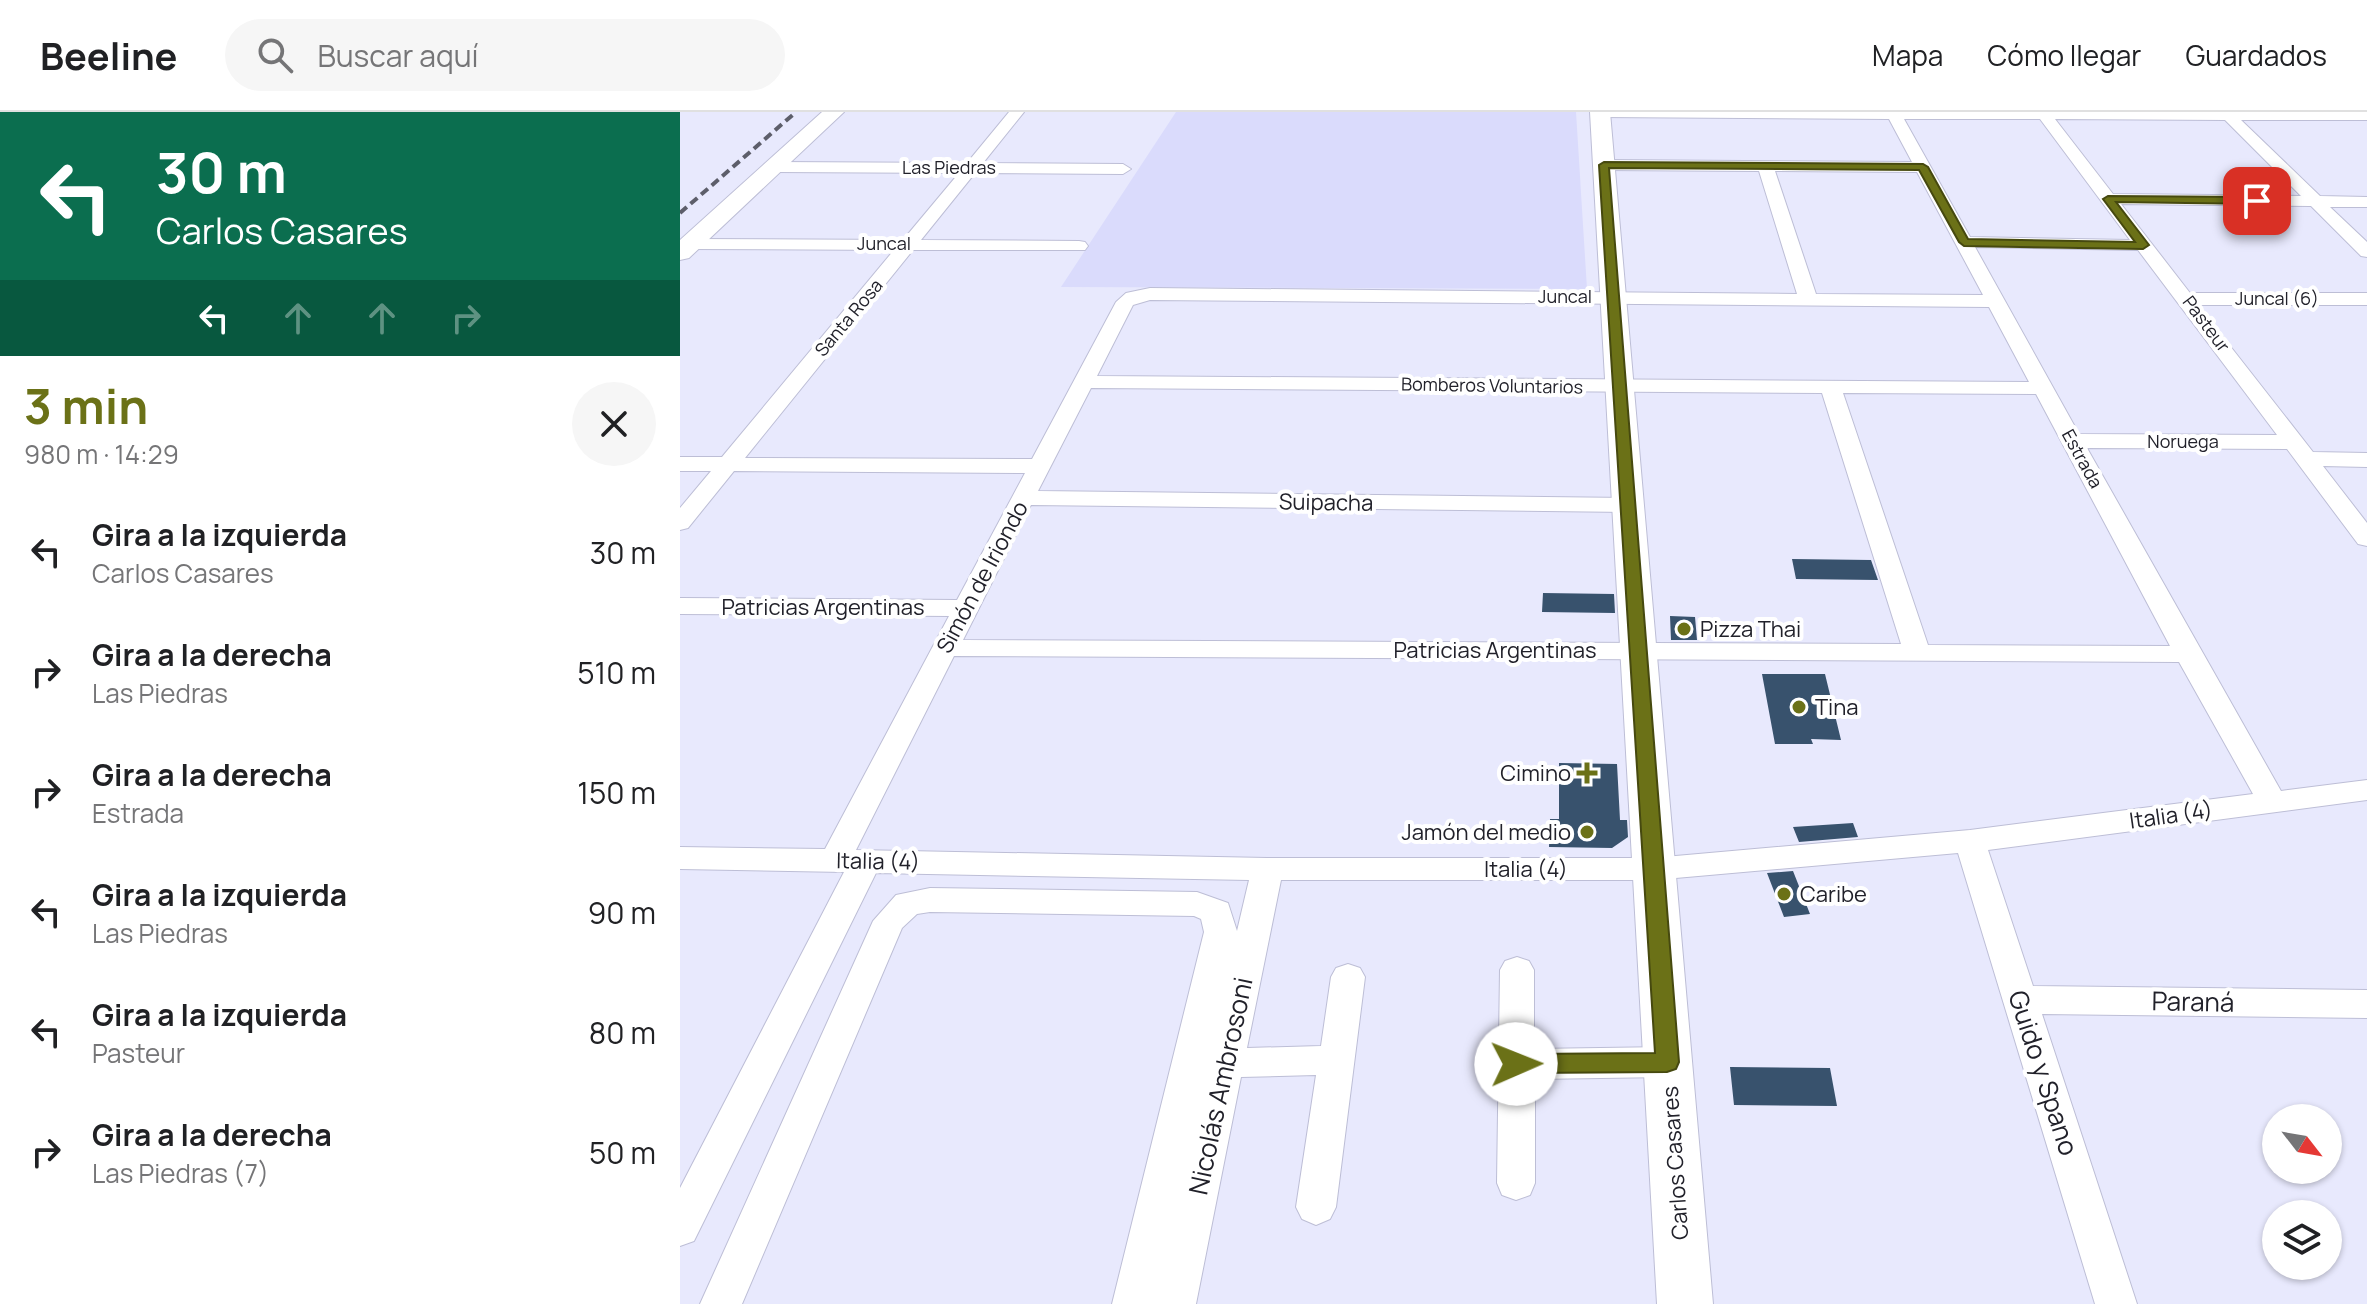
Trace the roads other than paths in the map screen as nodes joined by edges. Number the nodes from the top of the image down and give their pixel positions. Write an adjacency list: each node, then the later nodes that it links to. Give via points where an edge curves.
1 (834, 112): 11 (street)
2 (1017, 112): 13 (street, Santa Rosa)
3 (1600, 113): 4 (street); 9 (street, Carlos Casares)
4 (1751, 113): 5 (street)
5 (1894, 114): 6 (street); 12 (street, Estrada)
6 (2043, 114): 7 (street); 15 (street, Pasteur)
7 (2227, 114): 8 (street); 16 (street)
8 (2367, 116)
9 (1604, 165): 10 (street); 25 (street, Carlos Casares)
10 (1765, 166): 12 (street); 26 (street)
11 (775, 167): 13 (street, Las Piedras); 22 (street)
12 (1923, 167): 18 (street, Estrada)
13 (972, 168): 14 (street, Las Piedras); 19 (street, Santa Rosa)
14 (1123, 169)
15 (2108, 199): 16 (street); 20 (street, Pasteur)
16 (2317, 201): 17 (street); 23 (street)
17 (2367, 202)
18 (1964, 242): 20 (street); 29 (street, Estrada)
19 (910, 244): 21 (street, Juncal); 22 (street, Juncal); 38 (street, Santa Rosa)
20 (2143, 245): 27 (street, Pasteur)
21 (1079, 246)
22 (685, 249)
23 (2367, 252)
24 (1133, 297): 25 (street, Juncal); 30 (street, Simón de Iriondo, via 1125,302)
25 (1613, 298): 26 (street, Juncal); 31 (street, Carlos Casares)
26 (1808, 299): 29 (street, Juncal)
27 (2187, 299): 28 (street, Juncal (6)); 35 (street, Pasteur)
28 (2367, 299)
29 (1996, 301): 33 (street, Estrada)
30 (1084, 382): 31 (street, Bomberos Voluntarios); 39 (street, Simón de Iriondo)
31 (1620, 388): 32 (street, Bomberos Voluntarios); 41 (street, Carlos Casares)
32 (1831, 388): 33 (street, Bomberos Voluntarios); 48 (street)
33 (2043, 388): 34 (street, Estrada)
34 (2072, 441): 35 (street, Noruega); 49 (street, Estrada)
35 (2301, 451): 36 (street, Noruega); 43 (street, Pasteur)
36 (2367, 460)
37 (680, 464): 38 (street)
38 (728, 464): 39 (street); 42 (street, Santa Rosa)
39 (1040, 466): 40 (street, Simón de Iriondo)
40 (1023, 498): 41 (street, Suipacha); 45 (street, Simón de Iriondo)
41 (1628, 505): 47 (street, Carlos Casares)
42 (680, 523)
43 (2367, 539)
44 (680, 606): 45 (street, Patricias Argentinas)
45 (966, 608): 46 (street, Simón de Iriondo)
46 (945, 648): 47 (street, Patricias Argentinas); 54 (street, Simón de Iriondo)
47 (1639, 650): 48 (street, Patricias Argentinas); 56 (street, Carlos Casares)
48 (1917, 652): 49 (street, Patricias Argentinas)
49 (2188, 654): 51 (street, Estrada)
50 (2367, 790): 51 (street, Italia (4))
51 (2272, 801): 52 (street, Italia (4))
52 (1970, 841): 56 (street, Italia (4)); 59 (street, Guido y Spano)
53 (680, 858): 54 (street, Italia (4))
54 (851, 861): 55 (street, Italia (4)); 67 (street, Simón de Iriondo)
55 (1267, 869): 56 (street, Italia (4)); 63 (street, Nicolás Ambrosoni)
56 (1653, 869): 62 (street, Carlos Casares)
57 (1517, 970): 64 (street)
58 (1348, 977): 61 (street)
59 (2020, 1000): 60 (street, Paraná); 72 (street, Guido y Spano)
60 (2367, 1004)
61 (1337, 1060): 63 (street); 66 (street)
62 (1667, 1062): 64 (street); 71 (street, Carlos Casares)
63 (1226, 1063): 70 (street, Nicolás Ambrosoni)
64 (1516, 1064): 65 (street)
65 (1516, 1183)
66 (1316, 1207)
67 (680, 1228)
68 (721, 1304): 69 (street, via 889,921 907,904 1197,904 1216,912 1221,932)
69 (1133, 1304)
70 (1175, 1304)
71 (1685, 1304)
72 (2116, 1304)

